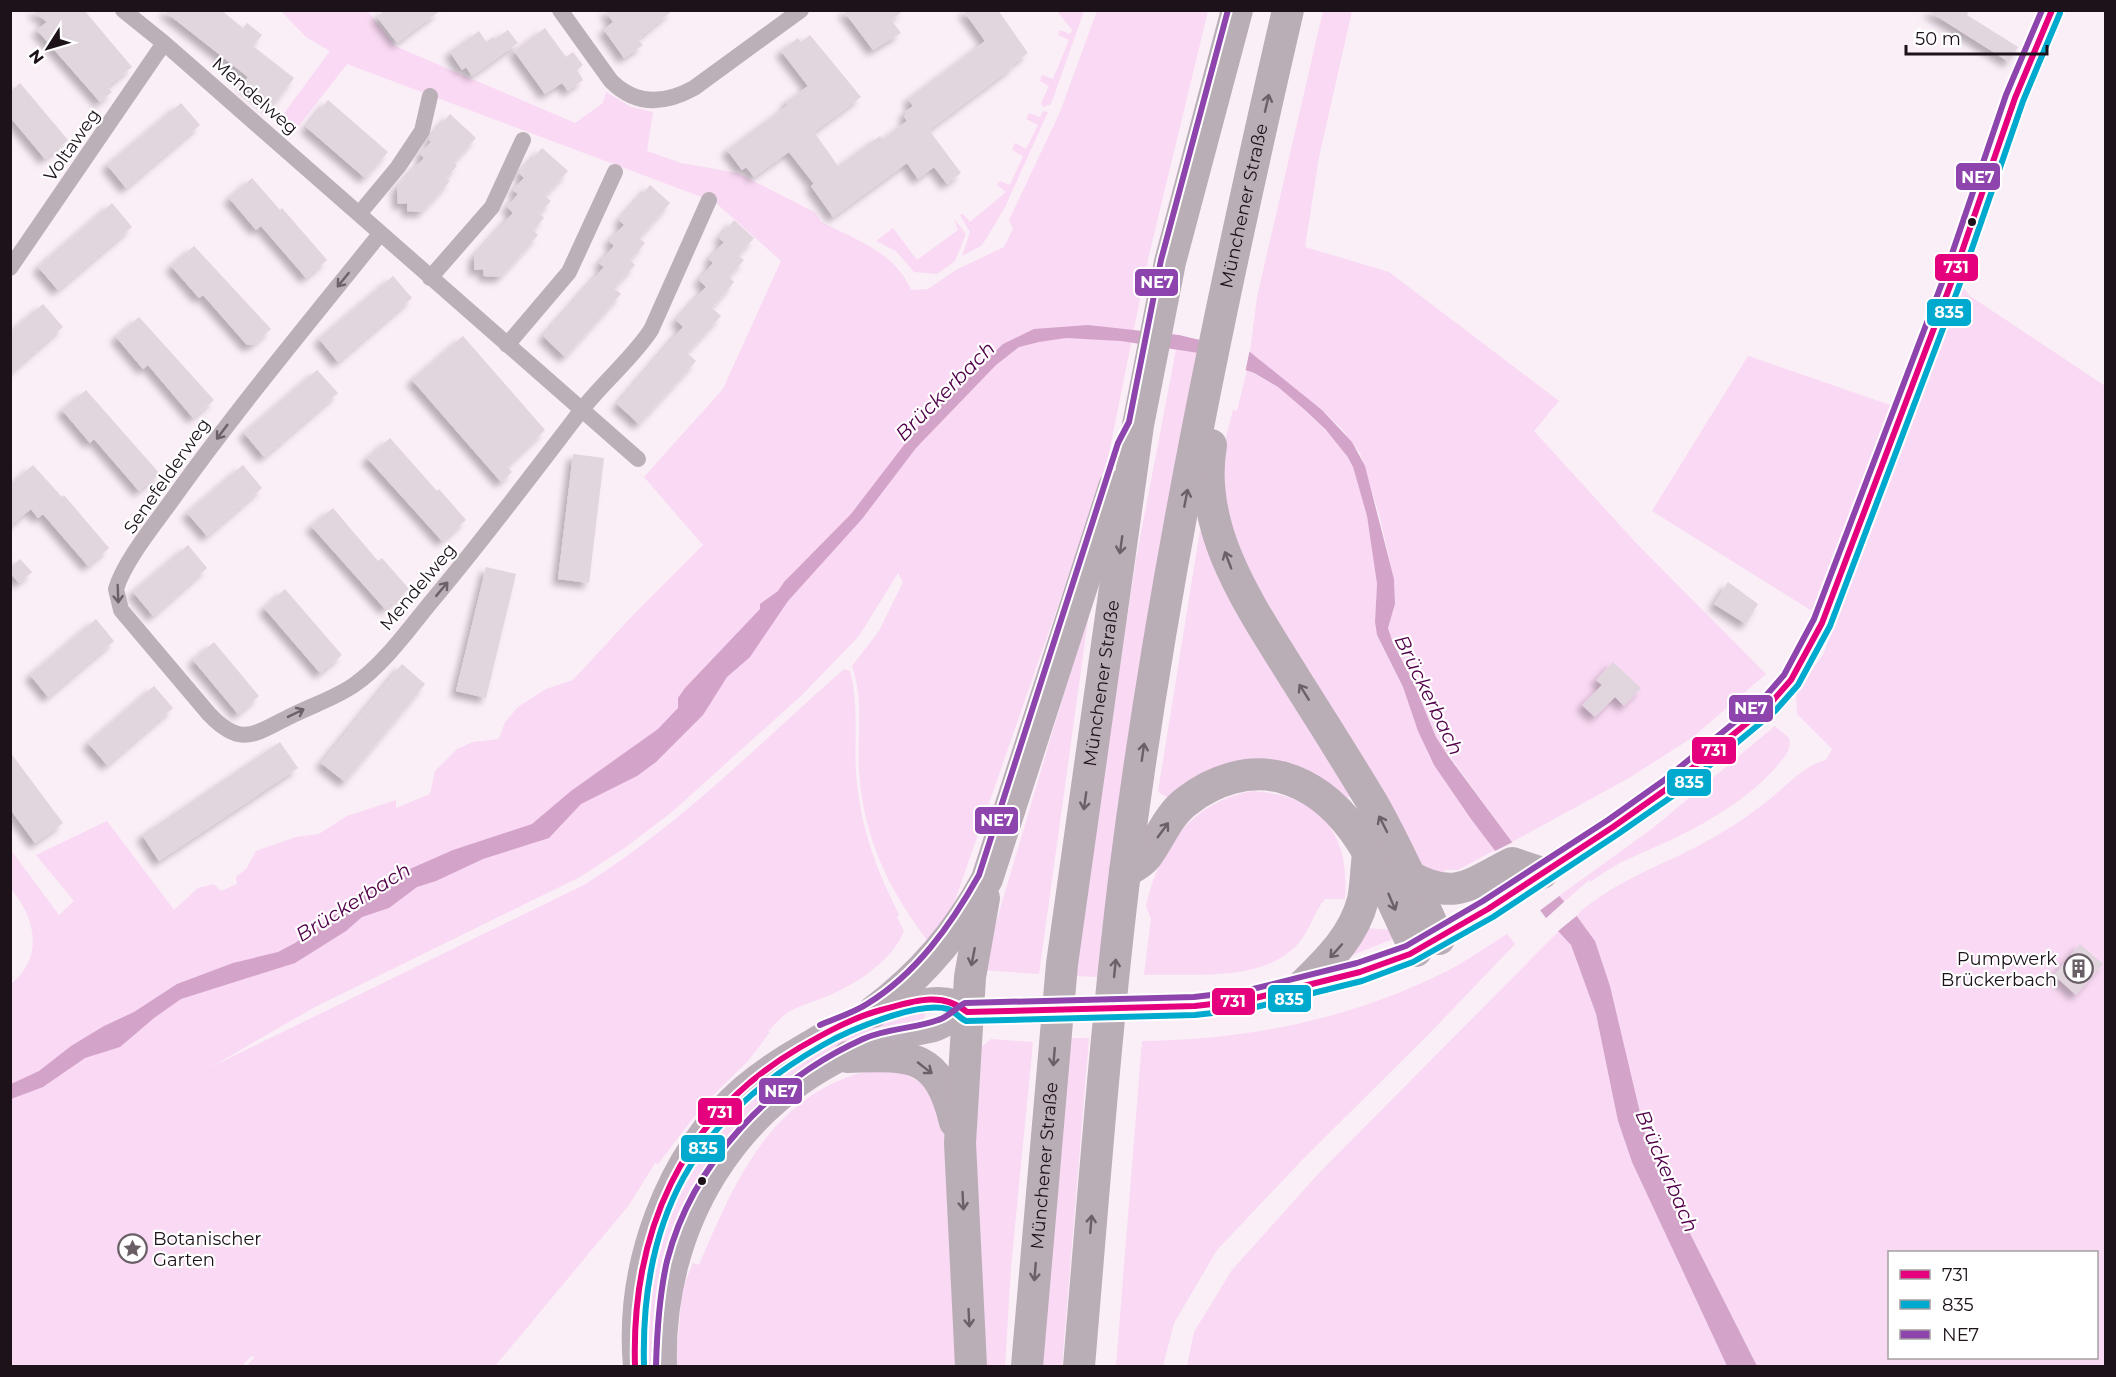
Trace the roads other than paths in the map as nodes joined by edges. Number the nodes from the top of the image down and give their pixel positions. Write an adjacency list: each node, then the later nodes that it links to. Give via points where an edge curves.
1 (123, 10): 7 (street, Mendelweg)
2 (560, 10): 3 (street, via 611,81 628,94 649,100 677,98 694,88)
3 (801, 10)
4 (1237, 10): 19 (highway, Münchener Straße, via 1170,262)
5 (1288, 10): 17 (highway, Münchener Straße, one-way to 5, via 1220,316)
6 (2052, 10): 24 (street, via 2014,98 1891,444 1807,653 1791,680 1769,705 1668,788)
7 (164, 43): 12 (street, Mendelweg); 14 (street, Voltaweg)
8 (430, 96): 12 (street, via 422,130 398,167)
9 (523, 140): 15 (street, via 492,207)
10 (615, 172): 16 (street, via 569,272)
11 (709, 201): 18 (street, Mendelweg, via 651,330)
12 (358, 214): 13 (street, Mendelweg)
13 (380, 234): 15 (street, Mendelweg); 21 (street, Senefelderweg, one-way to 21, via 206,454 152,528 116,589 121,610 162,659 225,730)
14 (10, 268)
15 (430, 278): 16 (street, Mendelweg)
16 (507, 345): 18 (street, Mendelweg)
17 (1211, 404): 23 (highway, Münchener Straße, one-way to 17, via 1170,581); 25 (highway, one-way to 17, via 1374,807 1254,613 1231,567 1212,503)
18 (581, 411): 20 (street, Mendelweg); 21 (street, Mendelweg, one-way to 18, via 325,700 363,678 532,478)
19 (1138, 425): 26 (highway, via 1127,446); 36 (highway, Münchener Straße, one-way to 36, via 1062,964)
20 (638, 459)
21 (242, 735)
22 (1368, 854): 23 (highway, one-way to 22, via 1146,857 1184,802 1213,785 1248,774 1292,780 1332,803); 27 (highway, one-way to 27); 28 (highway, one-way to 28, via 1362,902 1348,935)
23 (1125, 872): 37 (highway, Münchener Straße, one-way to 23)
24 (1542, 873): 25 (highway, via 1512,863 1456,890 1439,890); 27 (street)
25 (1409, 876): 27 (highway)
26 (987, 879): 29 (highway, via 944,947 914,979); 30 (highway, one-way to 30)
27 (1427, 945): 28 (street, via 1360,972)
28 (1299, 988): 30 (street, bridge, via 1195,1006)
29 (873, 1012): 30 (street, via 938,999 954,1001); 33 (street, via 823,1033 743,1087 687,1154 666,1193 639,1278 634,1310)
30 (967, 1012): 31 (street, via 949,1026 891,1039); 32 (highway)
31 (848, 1058): 32 (highway, one-way to 32, via 897,1056 917,1061 929,1070 949,1098); 34 (street, via 797,1087 754,1124 737,1141 708,1185 681,1246 672,1281 666,1312)
32 (960, 1143): 35 (highway, one-way to 35)
33 (635, 1366)
34 (665, 1366)
35 (971, 1366)
36 (1027, 1366)
37 (1079, 1366)

